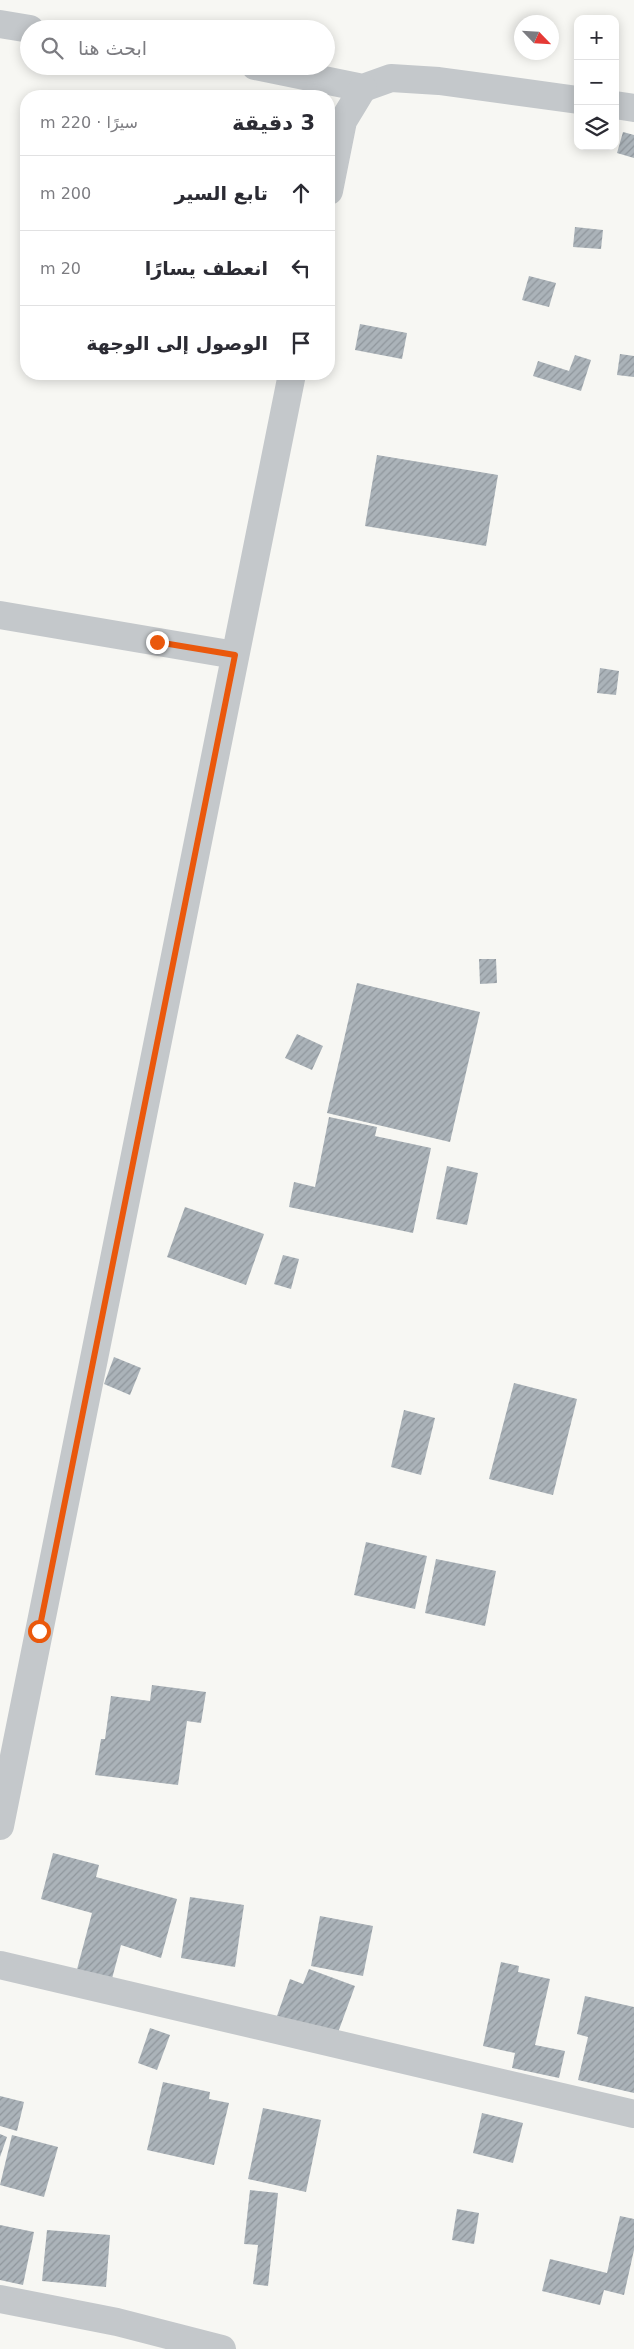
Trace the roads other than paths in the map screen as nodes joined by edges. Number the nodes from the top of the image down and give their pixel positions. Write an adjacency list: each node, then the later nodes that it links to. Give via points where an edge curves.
1 (0, 24): 2 (street)
2 (20, 27)
3 (300, 75): 4 (street)
4 (363, 88): 5 (street, via 391,78 439,81); 8 (street, via 343,121)
5 (574, 99)
6 (619, 106): 7 (street)
7 (634, 108)
8 (335, 161)
9 (291, 380): 11 (street)
10 (0, 615): 11 (street)
11 (235, 655): 12 (street)
12 (0, 1826)
13 (0, 1964): 14 (street)
14 (634, 2114)
15 (0, 2299): 16 (street, via 117,2322)
16 (222, 2349)

